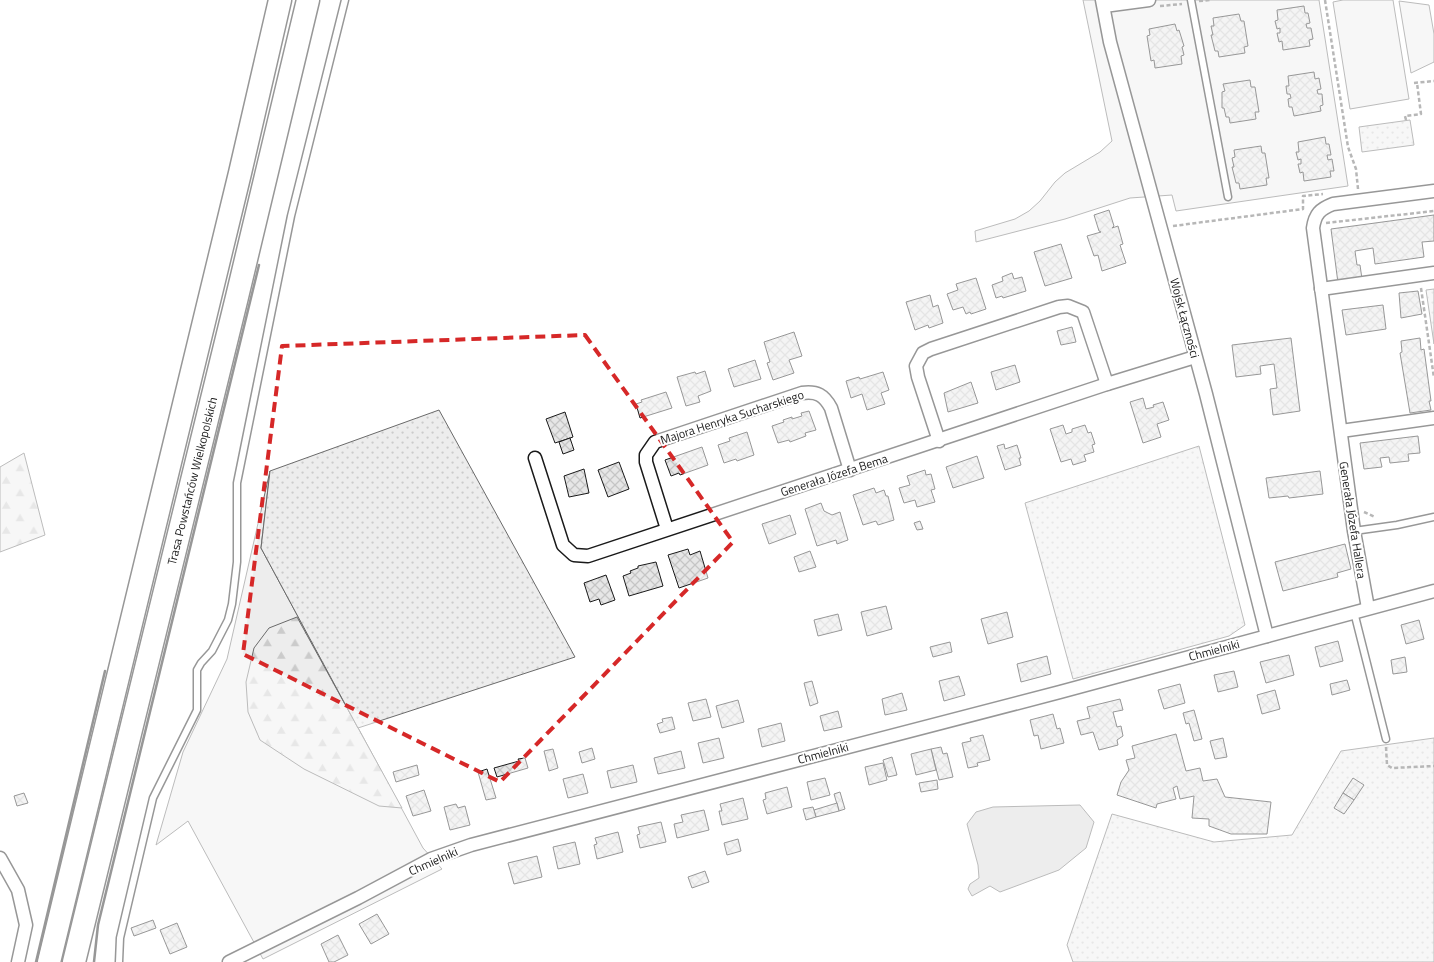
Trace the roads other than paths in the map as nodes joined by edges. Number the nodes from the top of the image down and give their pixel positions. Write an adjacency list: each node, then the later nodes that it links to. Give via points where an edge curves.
1 (280, 0): 28 (highway)
2 (308, 0): 29 (highway, Trasa Powstańców Wielkopolskich)
3 (345, 0): 30 (lane, via 291,216 237,483 237,562 232,604 228,620 197,670 197,710 152,798 120,938)
4 (1191, 1): 8 (lane)
5 (1103, 3): 6 (street); 11 (street, Wojsk Łączności, via 1110,42)
6 (1152, 4)
7 (1434, 191): 10 (street, Generała Józefa Hallera, via 1332,204 1322,209 1314,217 1313,228)
8 (1228, 197)
9 (1434, 273): 10 (street)
10 (1321, 289): 14 (street, Generała Józefa Hallera)
11 (1195, 357): 12 (street, Generała Józefa Bema); 24 (street, Wojsk Łączności)
12 (1107, 384): 15 (street, Generała Józefa Bema); 15 (street, via 1082,312 1068,306 941,346 923,353 916,366)
13 (1434, 418): 14 (street)
14 (1340, 431): 20 (street, Generała Józefa Hallera)
15 (939, 441): 17 (street, Generała Józefa Bema)
16 (535, 458): 19 (street, Generała Józefa Bema, via 563,545 568,551 588,556)
17 (850, 470): 19 (street, Generała Józefa Bema); 19 (street, Majora Henryka Sucharskiego, via 831,408 819,394 802,393 654,442 646,455 646,462)
18 (1434, 517): 20 (lane)
19 (667, 529)
20 (1354, 531): 22 (street, Generała Józefa Hallera)
21 (1434, 591): 22 (street, Chmielniki)
22 (1368, 608): 23 (street, Chmielniki)
23 (1354, 612): 24 (street, Chmielniki); 25 (lane)
24 (1267, 636): 31 (street, Chmielniki, via 471,845 431,859)
25 (1386, 739)
26 (0, 858): 27 (street, via 18,890 26,925)
27 (18, 962)
28 (49, 962)
29 (74, 962)
30 (119, 962)
31 (229, 962)

